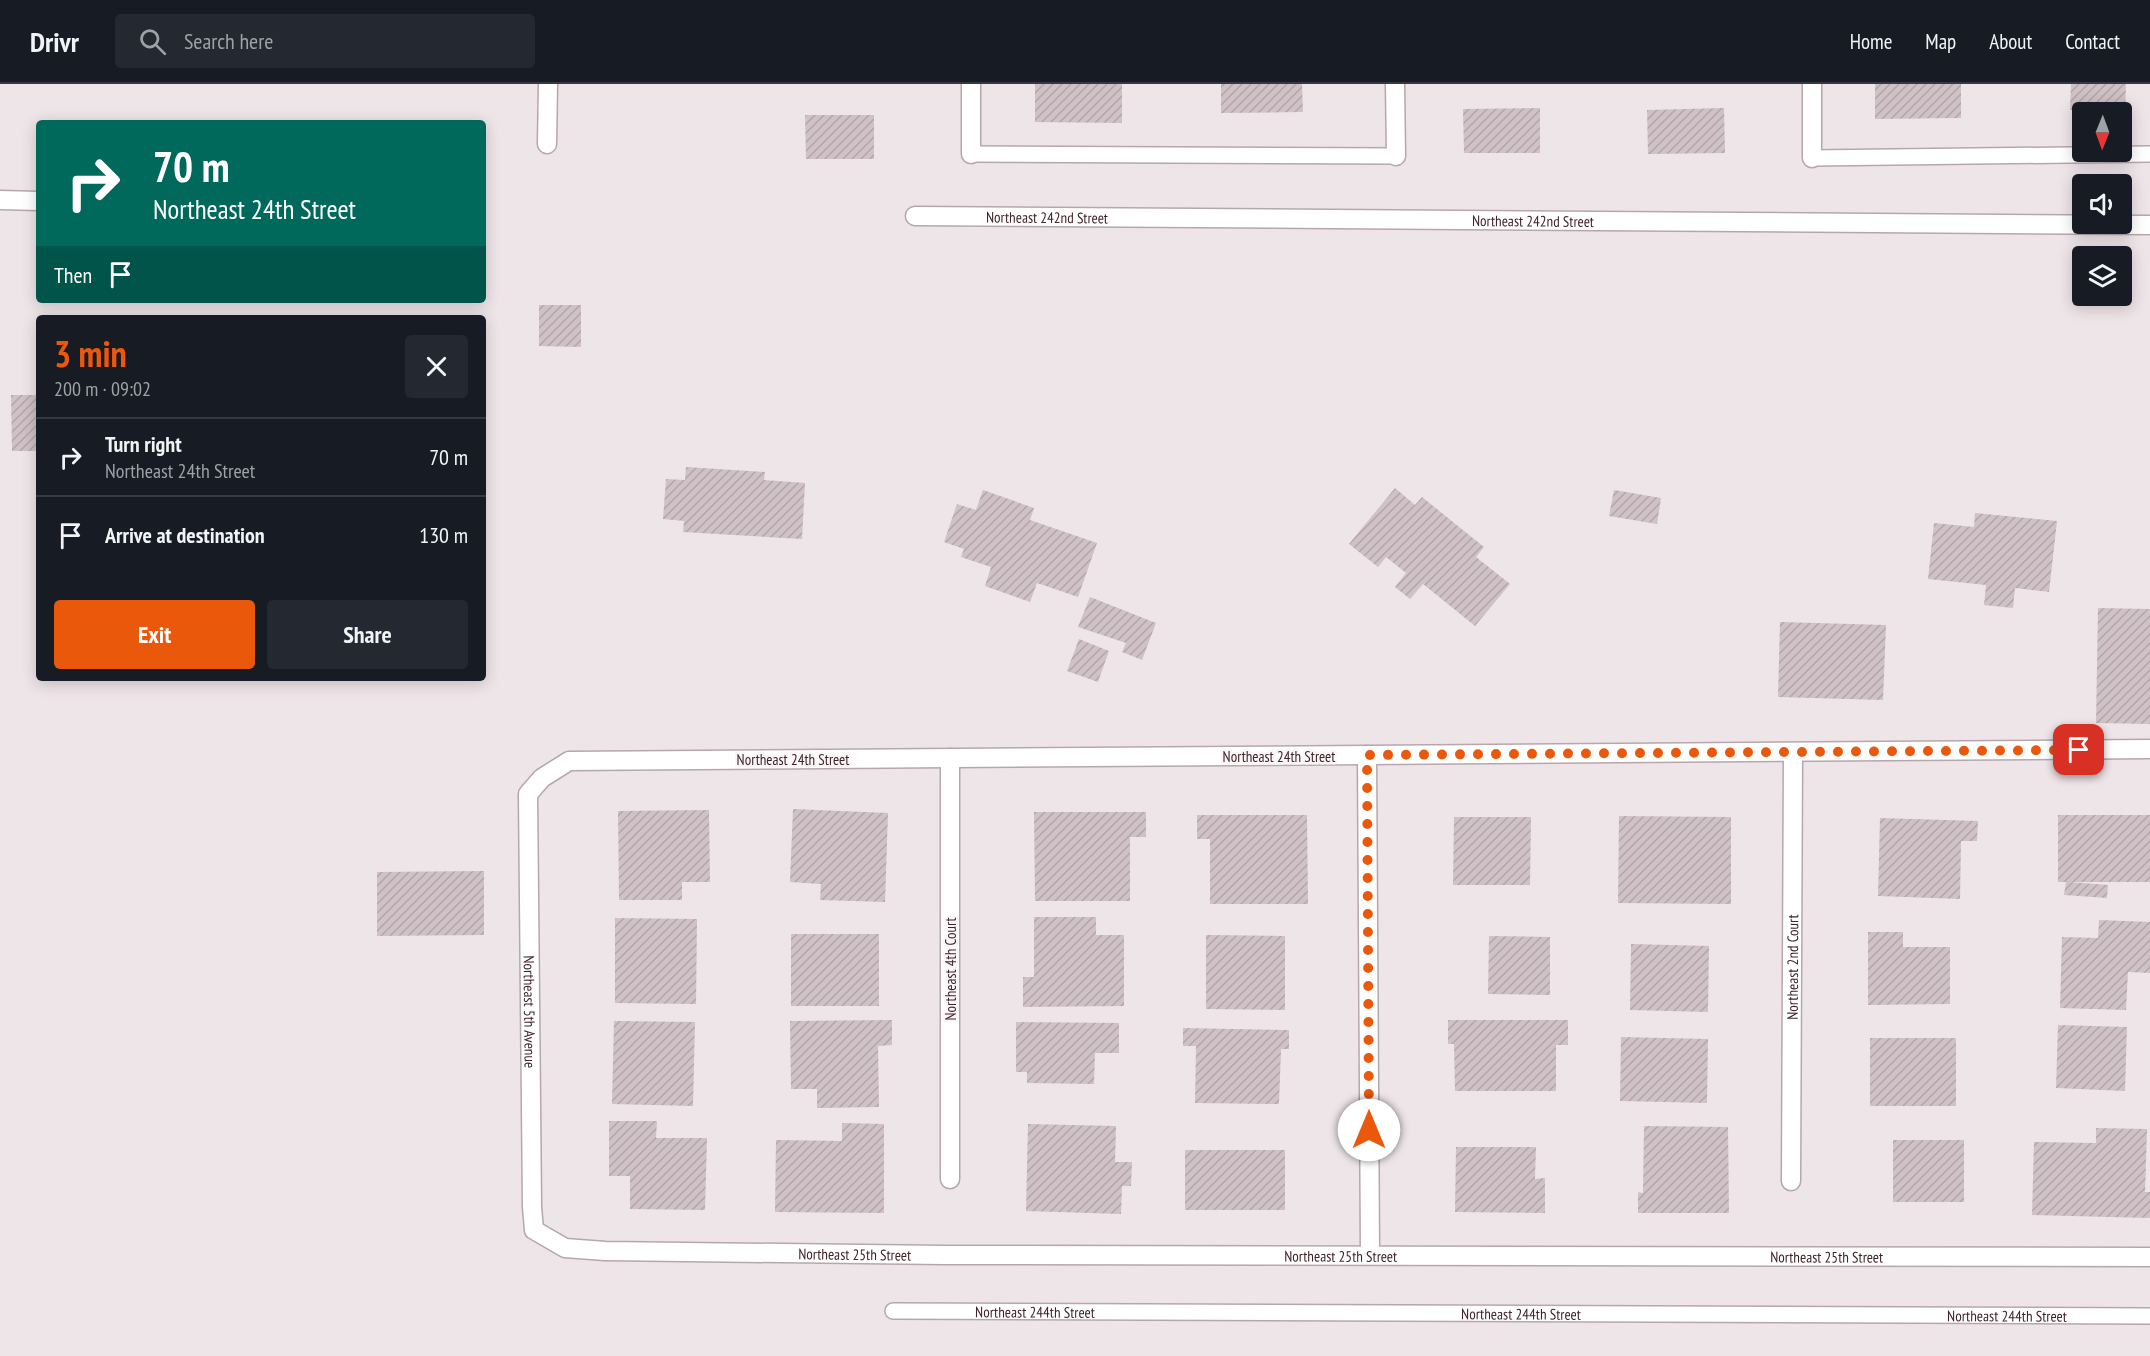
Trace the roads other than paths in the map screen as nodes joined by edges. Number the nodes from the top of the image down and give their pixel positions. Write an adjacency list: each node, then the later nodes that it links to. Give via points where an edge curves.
1 (548, 84): 5 (street)
2 (971, 84): 6 (street)
3 (1395, 84): 8 (street)
4 (1812, 84): 9 (street)
5 (547, 144)
6 (971, 154): 8 (lane)
7 (2150, 154): 9 (lane)
8 (1396, 156)
9 (1812, 158)
10 (0, 200): 11 (street)
11 (36, 201)
12 (915, 216): 13 (street, Northeast 242nd Street)
13 (2150, 225)
14 (2150, 749): 15 (street, Northeast 24th Street)
15 (1793, 752): 16 (street, Northeast 24th Street); 20 (street, Northeast 2nd Court)
16 (1367, 755): 17 (street, Northeast 24th Street); 22 (street)
17 (950, 758): 18 (street, Northeast 24th Street, via 569,761 542,778); 19 (street, Northeast 4th Court)
18 (528, 794): 21 (street, Northeast 5th Avenue)
19 (950, 1179)
20 (1791, 1182)
21 (534, 1230): 22 (street, Northeast 25th Street, via 565,1248 605,1251)
22 (1370, 1254): 23 (street, Northeast 25th Street)
23 (2150, 1257)
24 (893, 1311): 25 (lane, Northeast 244th Street)
25 (2150, 1316)

